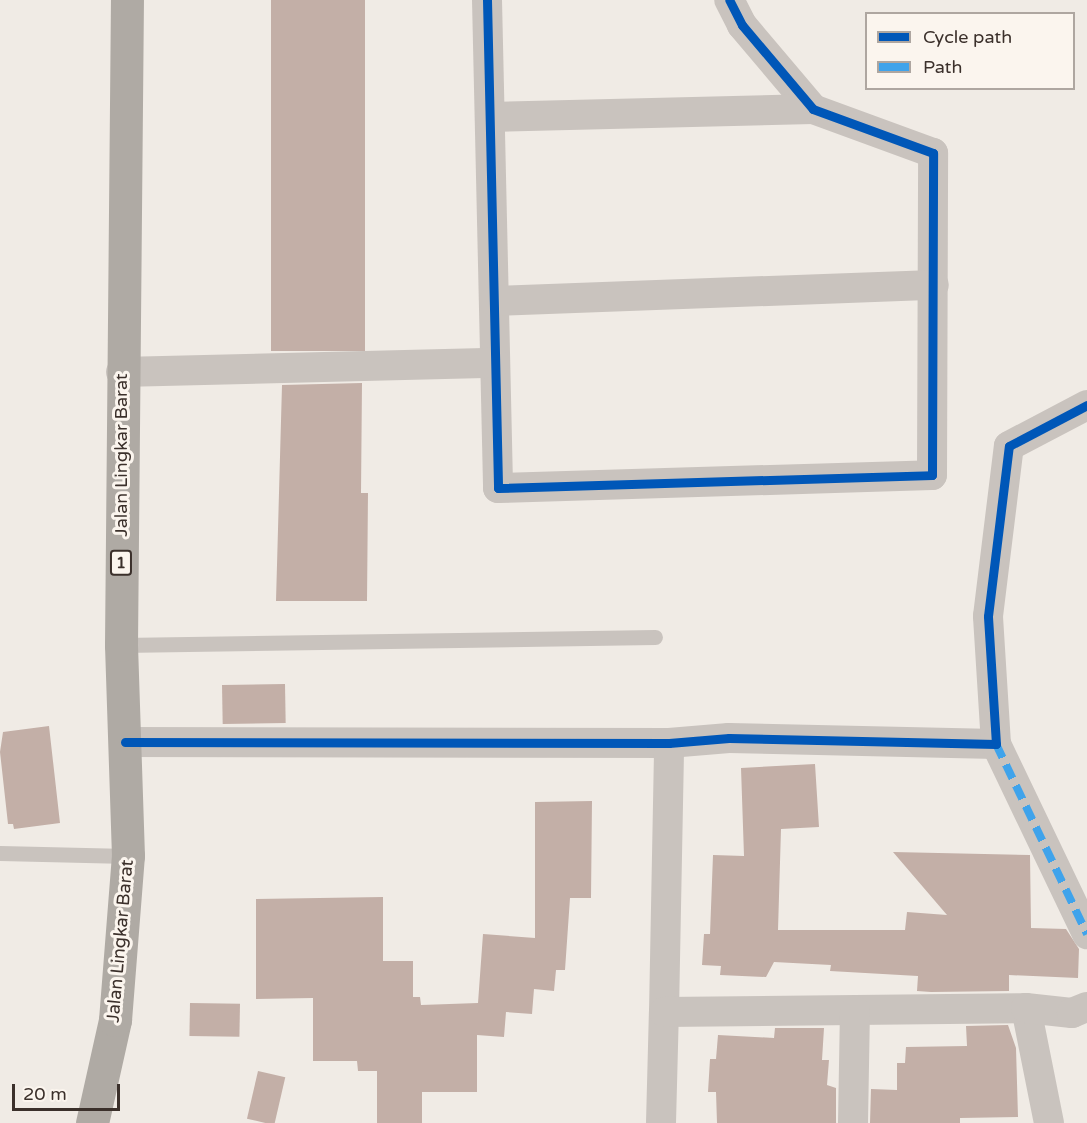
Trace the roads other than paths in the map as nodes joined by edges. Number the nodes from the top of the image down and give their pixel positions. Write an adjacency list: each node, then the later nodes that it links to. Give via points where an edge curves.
1 (127, 0): 9 (highway, Jalan Lingkar Barat / 1)
2 (487, 0): 5 (street)
3 (729, 0): 4 (street, via 742,25)
4 (813, 109): 5 (street); 6 (street, via 933,153)
5 (490, 117): 7 (street)
6 (934, 285): 7 (street); 8 (street, via 932,475 498,488)
7 (494, 301): 8 (street)
8 (495, 363): 9 (street)
9 (121, 372): 12 (highway, Jalan Lingkar Barat / 1)
10 (1087, 405): 15 (street, via 1009,447 988,616)
11 (655, 637): 12 (lane)
12 (121, 645): 13 (highway, Jalan Lingkar Barat / 1)
13 (125, 742): 14 (street); 17 (highway, Jalan Lingkar Barat / 1)
14 (669, 743): 15 (street, via 729,738); 22 (street)
15 (996, 744): 18 (street)
16 (0, 853): 17 (lane)
17 (128, 856): 23 (highway, Jalan Lingkar Barat / 1, via 115,1020)
18 (1087, 934)
19 (1087, 1007): 20 (street, via 1072,1013)
20 (1026, 1008): 21 (street); 26 (street)
21 (855, 1011): 22 (street); 25 (street)
22 (664, 1012): 24 (street)
23 (92, 1123)
24 (661, 1123)
25 (853, 1123)
26 (1049, 1123)

